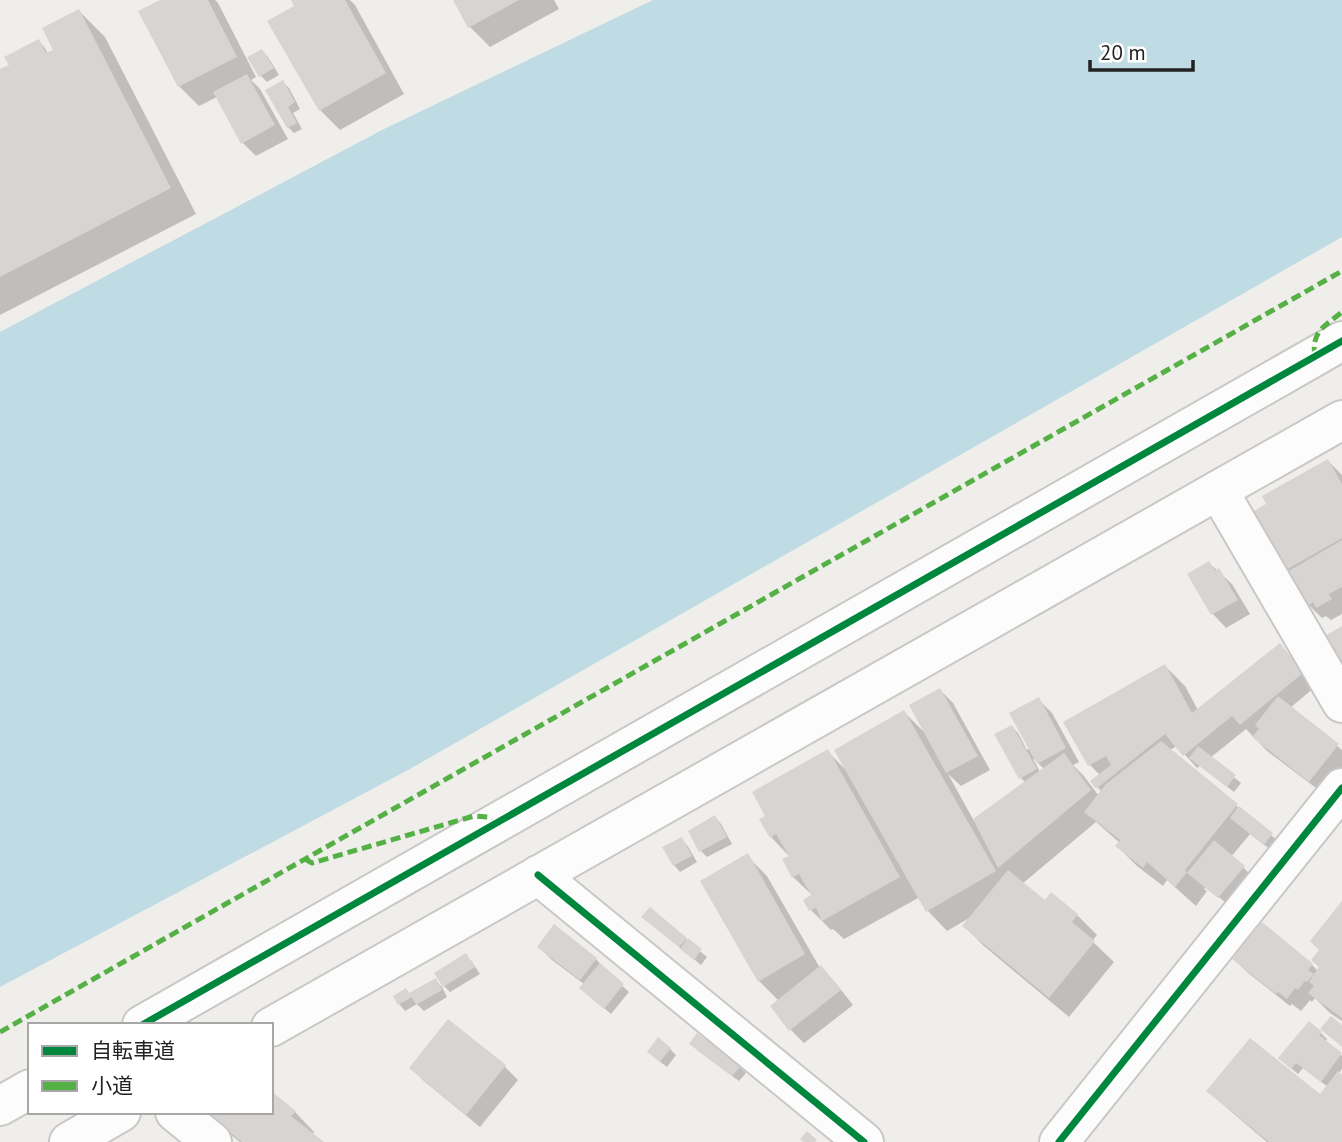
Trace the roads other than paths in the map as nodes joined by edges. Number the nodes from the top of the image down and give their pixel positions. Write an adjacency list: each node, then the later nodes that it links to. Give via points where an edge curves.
1 (1342, 341): 7 (street)
2 (1342, 420): 3 (street)
3 (1218, 490): 4 (street); 6 (street)
4 (1342, 703)
5 (1342, 788): 16 (street)
6 (538, 875): 8 (street); 15 (street)
7 (146, 1023)
8 (273, 1026)
9 (28, 1090): 10 (street)
10 (0, 1105)
11 (118, 1114): 13 (street)
12 (177, 1114): 14 (street)
13 (69, 1142)
14 (212, 1142)
15 (864, 1142)
16 (1059, 1142)

